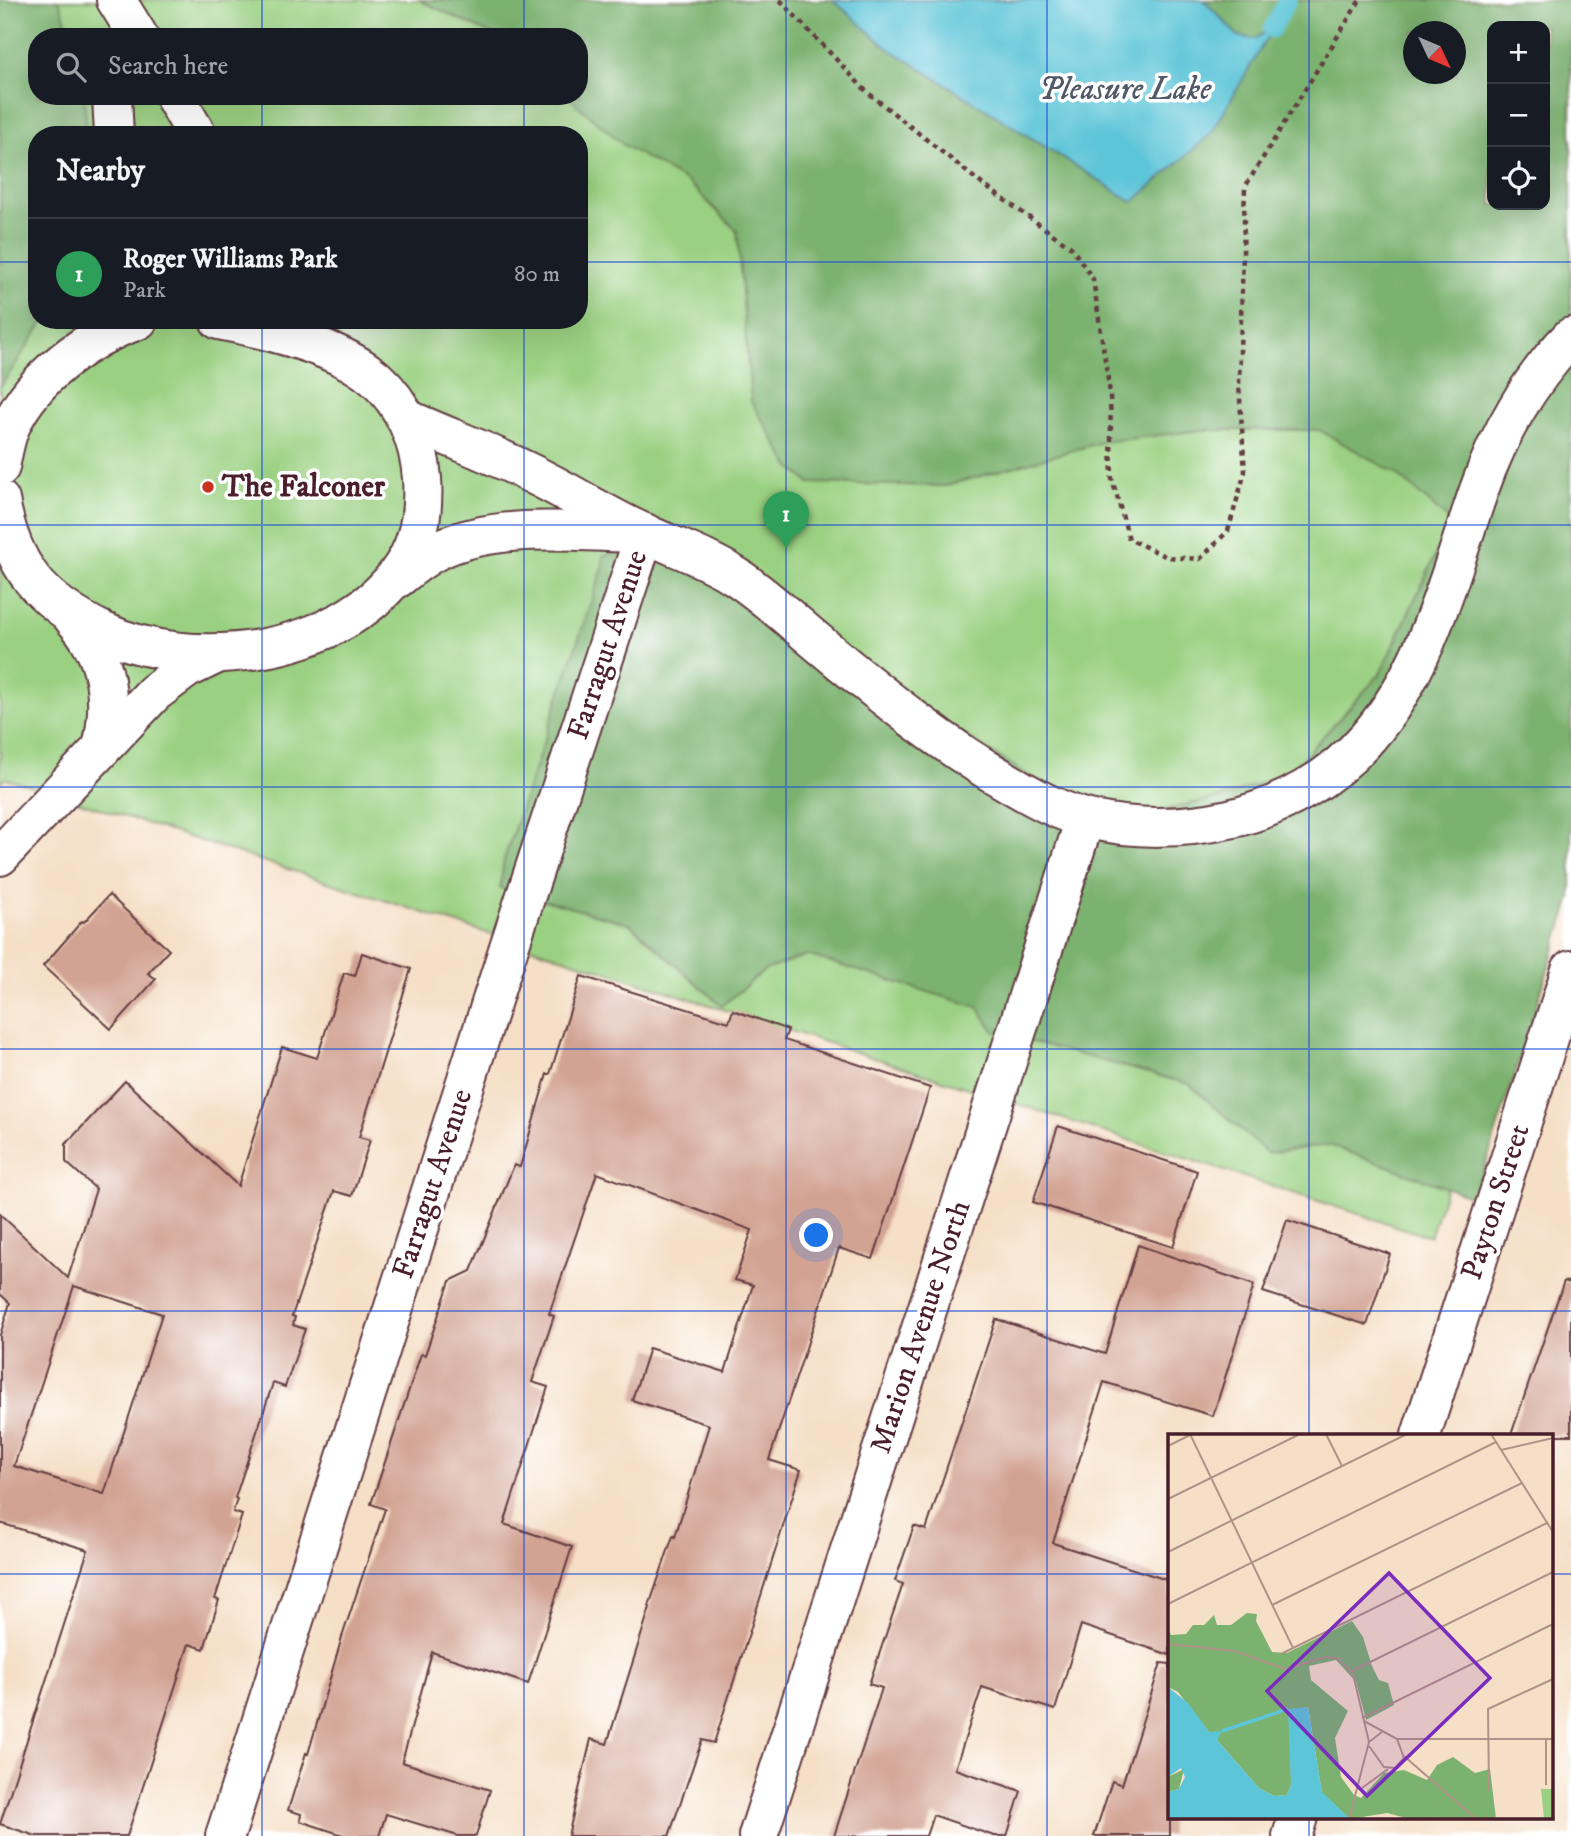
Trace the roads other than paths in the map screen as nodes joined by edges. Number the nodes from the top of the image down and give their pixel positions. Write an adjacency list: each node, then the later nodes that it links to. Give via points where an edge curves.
1 (101, 0): 3 (street)
2 (116, 0): 4 (street)
3 (104, 28)
4 (133, 28)
5 (112, 105): 7 (street)
6 (180, 105): 8 (street)
7 (114, 126)
8 (192, 126)
9 (68, 329): 15 (street)
10 (116, 329): 15 (street, via 79,349)
11 (259, 329): 14 (street, via 333,353)
12 (334, 329): 14 (street)
13 (1571, 337): 25 (street, via 1526,394 1499,442 1445,593 1408,678 1389,712 1364,741 1309,787 1246,815 1176,826)
14 (375, 378): 16 (street)
15 (19, 410): 17 (street)
16 (407, 419): 19 (street, via 527,471); 21 (street, via 421,468 422,513 402,568)
17 (0, 467)
18 (0, 500): 20 (street, via 20,564)
19 (645, 533): 21 (street, via 524,532 478,537 437,550); 25 (street, via 736,576 957,750 1025,792); 30 (street, Farragut Avenue)
20 (17, 585): 22 (street)
21 (375, 597): 23 (street, via 338,622 296,640)
22 (67, 611): 23 (street, via 132,643 177,653); 24 (street, via 89,638 106,677 108,712)
23 (219, 653): 24 (street, via 194,664 153,693)
24 (102, 748): 26 (street)
25 (1085, 819): 31 (street, Marion Avenue North)
26 (0, 856)
27 (1571, 970): 28 (street, Payton Street)
28 (1421, 1434)
29 (1298, 1818): 32 (street)
30 (225, 1836)
31 (758, 1836)
32 (1292, 1836)

